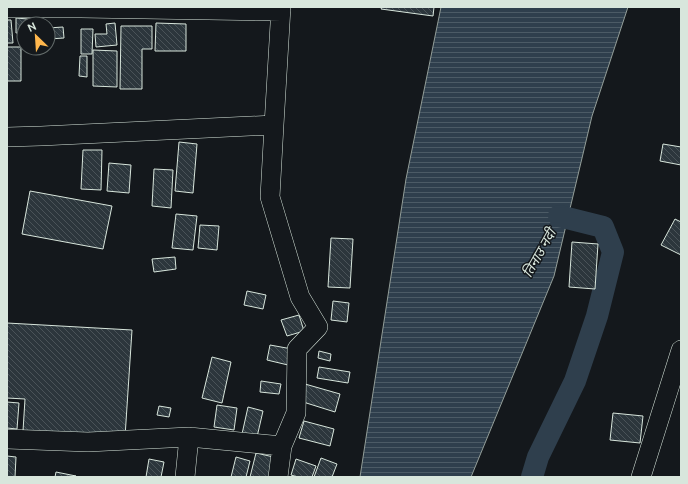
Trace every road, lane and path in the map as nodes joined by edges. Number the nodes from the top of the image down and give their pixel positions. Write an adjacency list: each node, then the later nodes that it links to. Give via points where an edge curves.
1 (7, 8): 2 (street)
2 (81, 8): 3 (street)
3 (281, 9): 4 (street)
4 (274, 125): 5 (street); 9 (street, via 270,197 300,297 318,327 297,349 296,414)
5 (7, 136)
6 (681, 350): 12 (street)
7 (189, 437): 8 (street, via 88,442); 9 (street); 10 (street)
8 (7, 439)
9 (282, 446): 11 (street)
10 (185, 477)
11 (278, 477)
12 (641, 477)

